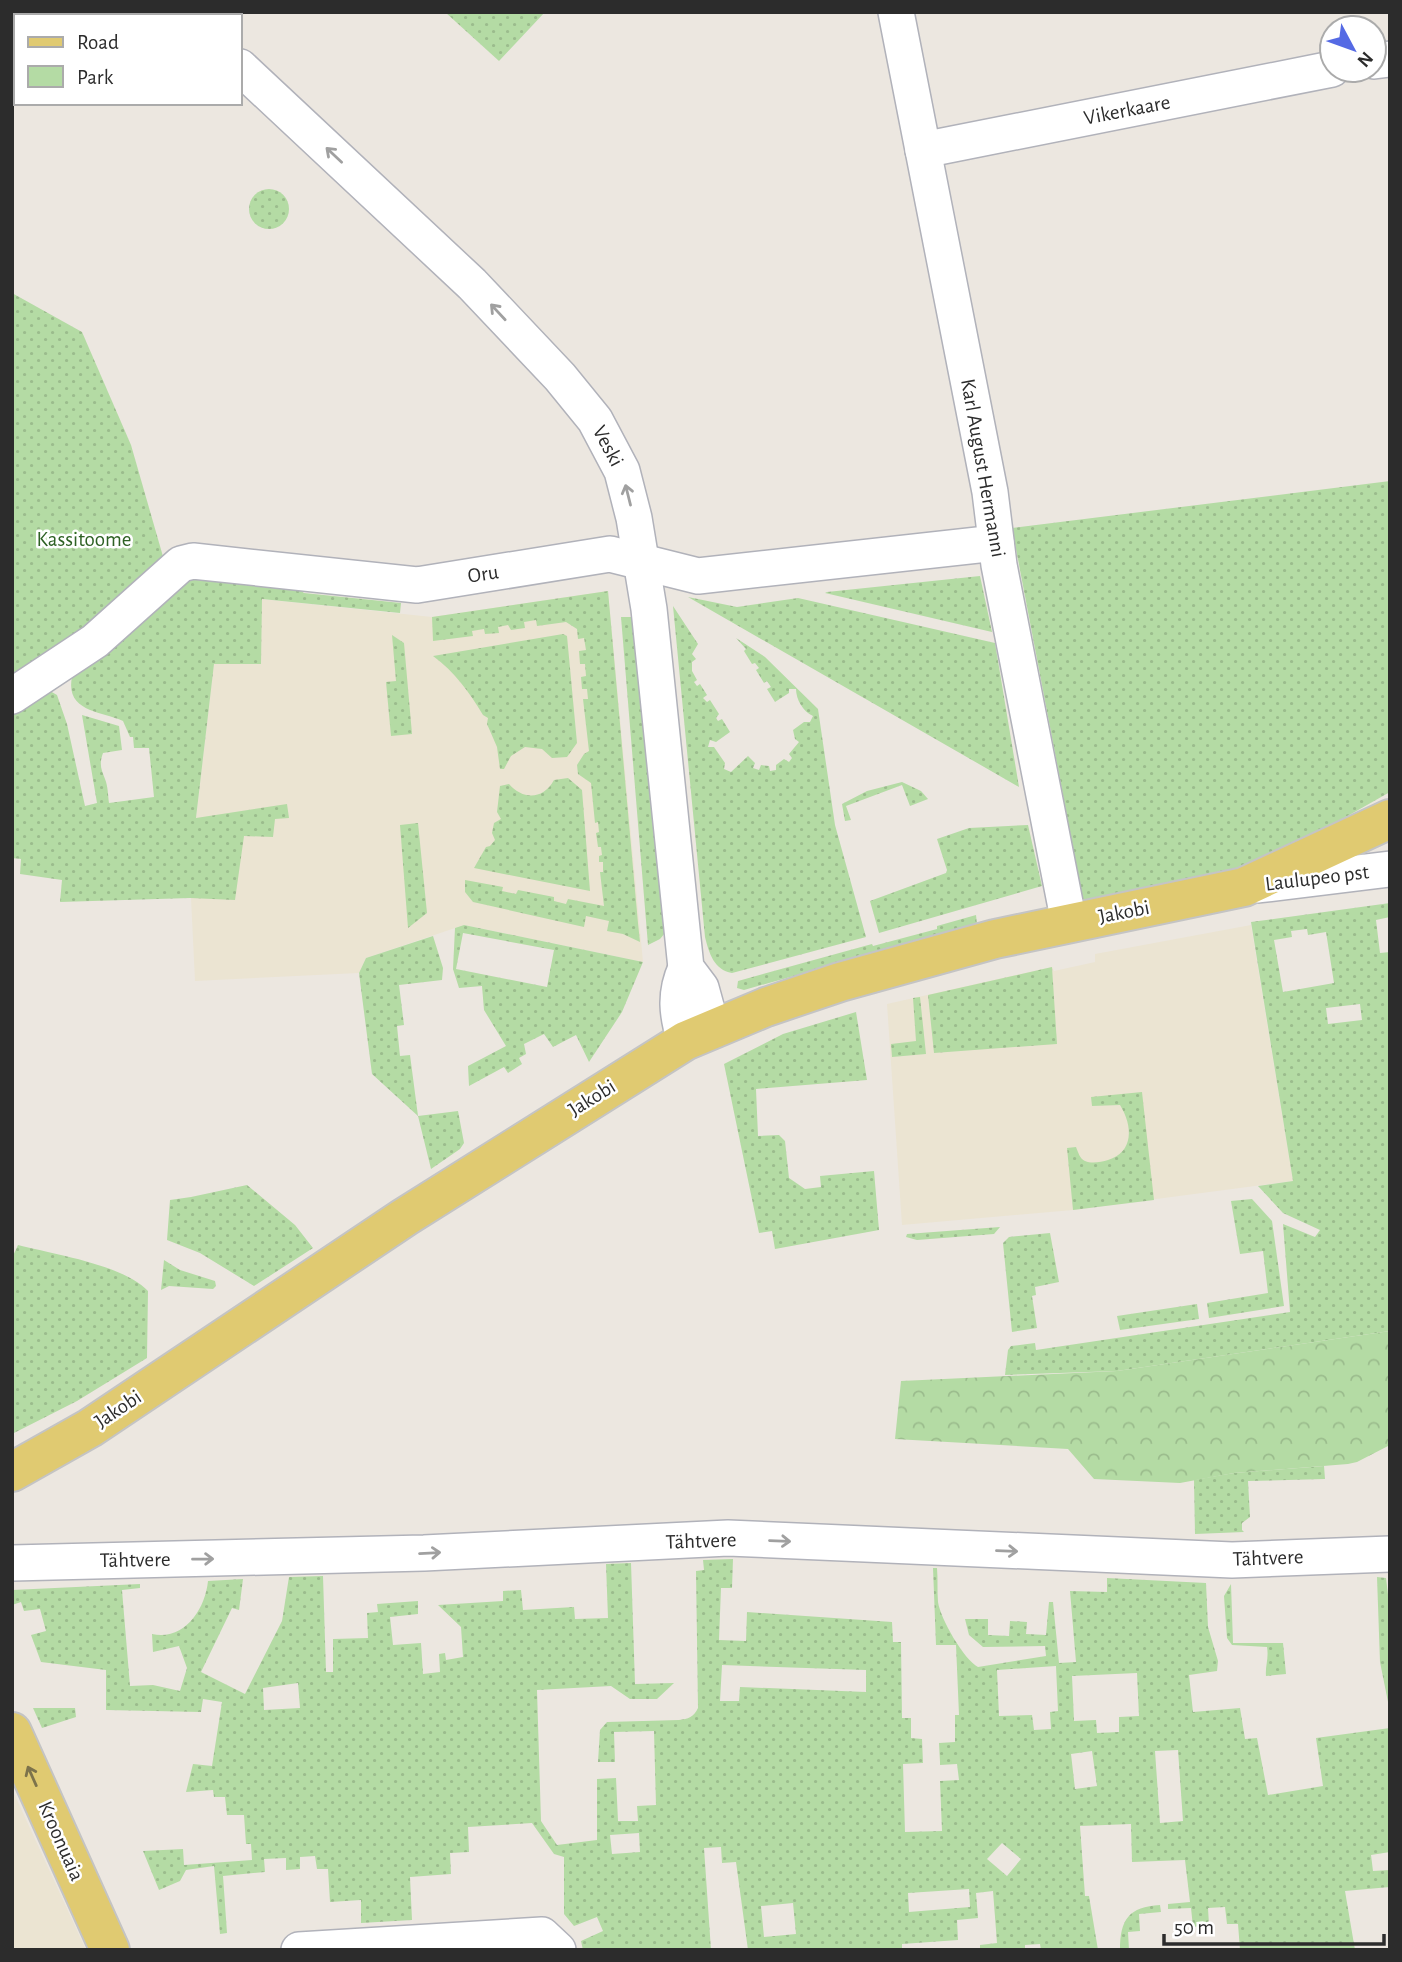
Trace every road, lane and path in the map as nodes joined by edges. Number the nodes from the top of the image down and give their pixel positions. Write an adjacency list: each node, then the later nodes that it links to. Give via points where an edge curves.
1 (896, 12): 4 (street, Karl August Hermanni)
2 (242, 69): 6 (street, Veski, one-way to 2, via 622,471 595,420 472,284)
3 (1318, 72): 4 (street, Vikerkaare)
4 (923, 150): 5 (street, Karl August Hermanni)
5 (996, 543): 6 (street, Oru, via 698,576); 11 (street, Karl August Hermanni)
6 (641, 562): 7 (street, Oru, via 610,554 417,585 193,561 181,564 95,641); 12 (street, Veski, via 686,968 701,988)
7 (12, 696)
8 (1390, 819): 10 (main road, Jakobi)
9 (1390, 869): 10 (street, Laulupeo pst)
10 (1244, 887): 11 (main road, Jakobi)
11 (1069, 923): 12 (main road, Jakobi, via 840,982)
12 (698, 1035): 13 (main road, Jakobi, via 405,1217 90,1428)
13 (12, 1472)
14 (1390, 1554): 15 (street, Tähtvere, one-way to 14, via 425,1553 728,1538 1232,1560)
15 (12, 1563)
16 (12, 1732): 17 (main road, Kroonuaia, one-way to 16)
17 (110, 1950)
18 (299, 1950): 19 (street, via 542,1936)
19 (558, 1950)

